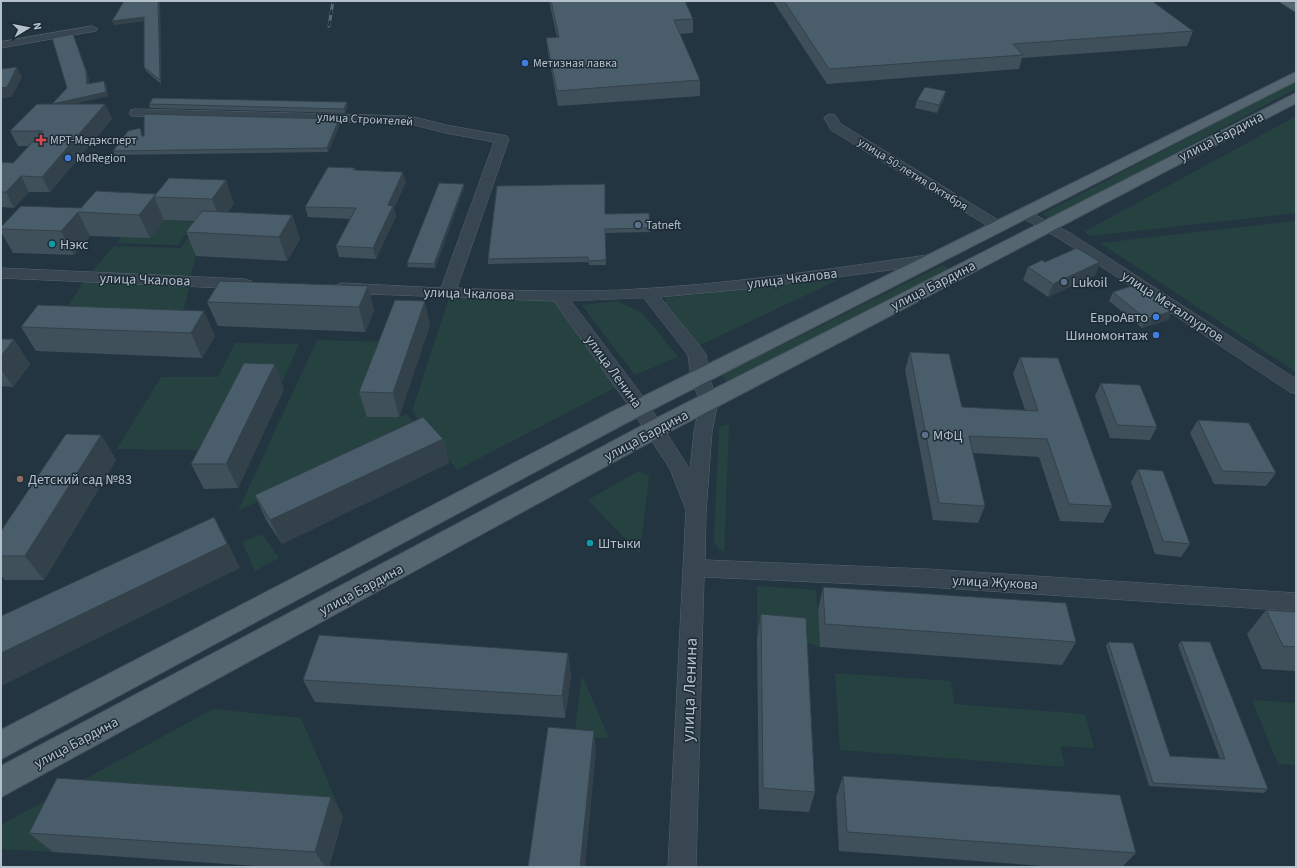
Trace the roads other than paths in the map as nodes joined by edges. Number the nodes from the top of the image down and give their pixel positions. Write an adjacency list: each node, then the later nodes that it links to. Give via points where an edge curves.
1 (1285, 1): 2 (main road)
2 (1296, 8)
3 (92, 29): 4 (street)
4 (1, 45)
5 (1296, 76): 7 (main road, улица Бардина)
6 (1296, 97): 9 (main road, улица Бардина)
7 (1233, 108): 9 (main road); 11 (main road, улица Бардина)
8 (135, 113): 18 (street, улица Строителей, via 410,120 502,139)
9 (1256, 117): 13 (main road, улица Бардина)
10 (830, 118): 12 (street, улица 50-летия Октября, via 836,127)
11 (1024, 213): 12 (main road, улица Бардина); 13 (street, улица Металлургов)
12 (998, 226): 14 (main road, улица Бардина)
13 (1048, 226): 22 (street, улица Металлургов); 23 (main road, улица Бардина)
14 (934, 259): 19 (street, улица Чкалова, via 756,283); 21 (main road, улица Бардина)
15 (1, 274): 16 (street, улица Чкалова)
16 (256, 284)
17 (326, 287): 18 (street, улица Чкалова)
18 (448, 292): 20 (street, улица Чкалова)
19 (648, 293): 20 (street, улица Чкалова); 21 (street, via 697,354)
20 (560, 296): 24 (street, улица Ленина)
21 (700, 377): 23 (street); 24 (main road, улица Бардина)
22 (1296, 388)
23 (709, 402): 25 (main road, улица Бардина); 26 (street, улица Ленина, via 703,432)
24 (640, 407): 25 (street, улица Ленина); 29 (main road, улица Бардина)
25 (655, 429): 26 (street, улица Ленина, via 679,467); 30 (main road, улица Бардина)
26 (696, 512): 27 (street, улица Ленина)
27 (694, 568): 28 (street, улица Жукова, via 927,578); 31 (street, улица Ленина)
28 (1296, 602)
29 (1, 745)
30 (1, 782)
31 (682, 867)

